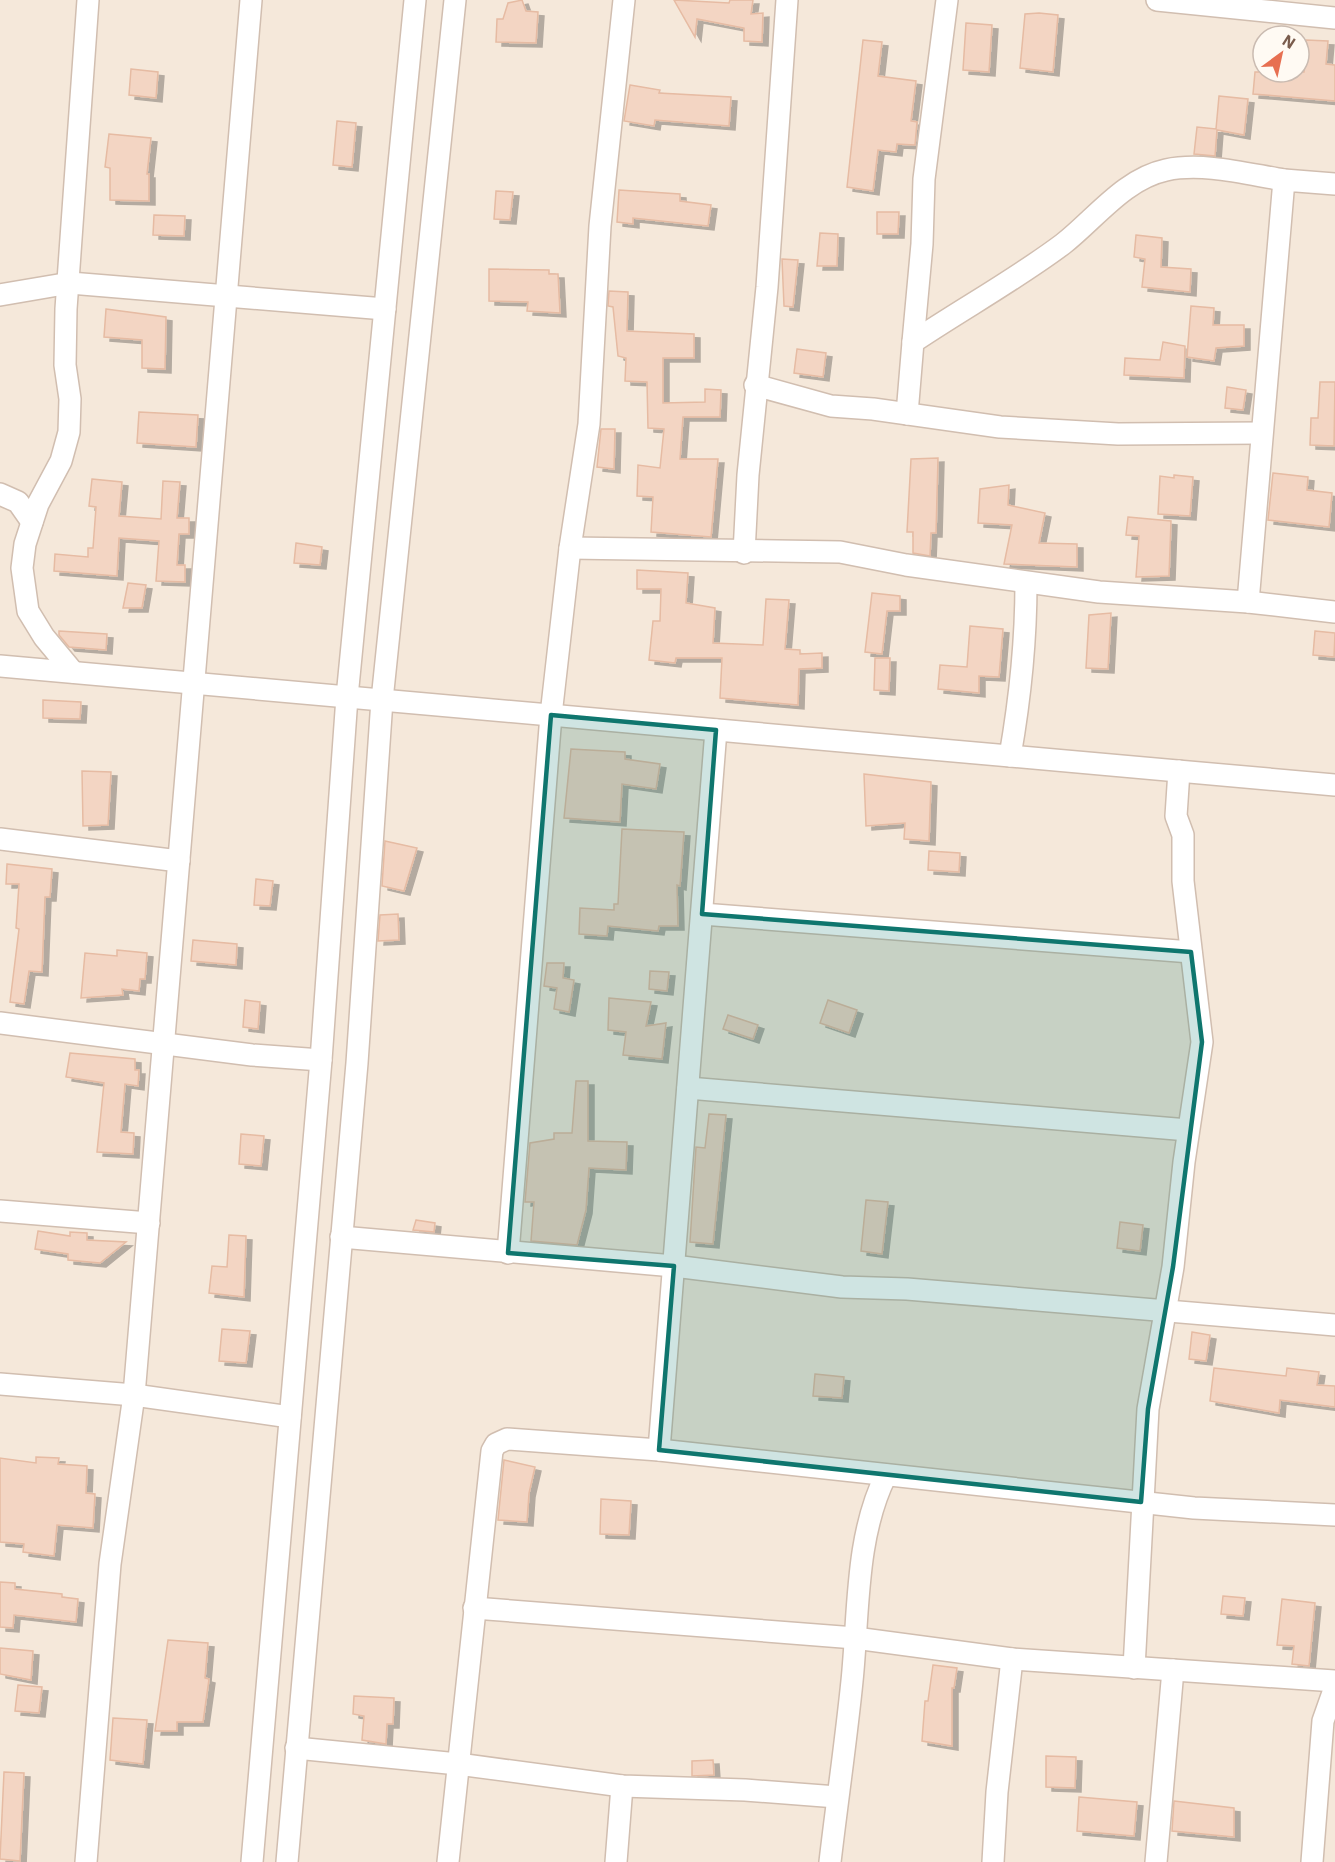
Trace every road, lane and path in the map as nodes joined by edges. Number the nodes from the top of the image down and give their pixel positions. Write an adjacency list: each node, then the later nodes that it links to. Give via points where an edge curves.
1 (88, 0): 12 (street)
2 (251, 0): 14 (street)
3 (415, 0): 15 (street)
4 (455, 0): 31 (street)
5 (624, 0): 22 (street, via 600,226 589,424)
6 (787, 0): 17 (street)
7 (947, 0): 16 (street, via 924,179)
8 (1172, 1): 9 (street)
9 (1335, 18)
10 (1284, 180): 11 (street); 16 (street, via 1192,167 1165,170 1140,180 1062,244); 19 (street)
11 (1335, 184)
12 (70, 282): 13 (street); 14 (street); 21 (street, via 65,364 69,432 61,461)
13 (0, 295)
14 (226, 298): 15 (street); 29 (street)
15 (385, 309): 30 (street)
16 (913, 342): 18 (street)
17 (755, 385): 18 (street, via 831,406); 23 (street)
18 (907, 414): 19 (street, via 1000,427 1095,433)
19 (1261, 433): 25 (street)
20 (0, 494): 21 (street, via 18,502)
21 (32, 522): 28 (street, via 22,568 28,611)
22 (570, 548): 23 (street); 32 (street)
23 (744, 553): 24 (street, via 840,552)
24 (1026, 583): 25 (street); 34 (street, via 1020,700)
25 (1248, 602): 26 (street)
26 (1335, 612)
27 (0, 666): 28 (street)
28 (73, 672): 29 (street)
29 (194, 683): 30 (street); 38 (street)
30 (347, 697): 31 (street); 43 (street)
31 (382, 700): 32 (street); 48 (street)
32 (551, 715): 33 (street); 49 (street)
33 (716, 730): 34 (street); 39 (street)
34 (1010, 756): 35 (street)
35 (1179, 771): 36 (street); 40 (street, via 1176,816 1183,835 1183,881)
36 (1335, 785)
37 (0, 839): 38 (street)
38 (179, 861): 42 (street)
39 (702, 914): 40 (street); 44 (street)
40 (1191, 952): 45 (street, via 1202,1042)
41 (0, 1023): 42 (street)
42 (164, 1045): 43 (street); 47 (street)
43 (321, 1060): 55 (street)
44 (688, 1088): 45 (street); 50 (street)
45 (1188, 1130): 51 (street, via 1173,1267)
46 (0, 1211): 47 (street)
47 (149, 1223): 54 (street)
48 (341, 1237): 49 (street); 67 (street)
49 (508, 1253): 50 (street)
50 (674, 1266): 51 (street, via 842,1287 907,1289); 56 (street)
51 (1164, 1312): 52 (street); 58 (street, via 1148,1409)
52 (1335, 1325)
53 (0, 1384): 54 (street)
54 (134, 1395): 55 (street); 71 (street, via 110,1564)
55 (290, 1417): 72 (street)
56 (659, 1450): 57 (street); 60 (street, via 507,1439 496,1444 492,1451)
57 (886, 1475): 58 (street); 61 (street, via 876,1495 864,1554)
58 (1142, 1502): 59 (street); 63 (street)
59 (1335, 1515)
60 (474, 1608): 61 (street); 68 (street)
61 (855, 1638): 62 (street); 70 (street)
62 (1012, 1659): 63 (street); 77 (street, via 1000,1753)
63 (1134, 1668): 64 (street)
64 (1173, 1670): 65 (street); 78 (street)
65 (1335, 1681)
66 (1335, 1687): 79 (street, via 1323,1721)
67 (296, 1748): 68 (street); 73 (street)
68 (458, 1764): 69 (street); 74 (street)
69 (622, 1786): 70 (street); 75 (street)
70 (837, 1797): 76 (street)
71 (86, 1862)
72 (252, 1862)
73 (287, 1862)
74 (448, 1862)
75 (616, 1862)
76 (830, 1862)
77 (993, 1862)
78 (1156, 1862)
79 (1312, 1862)

